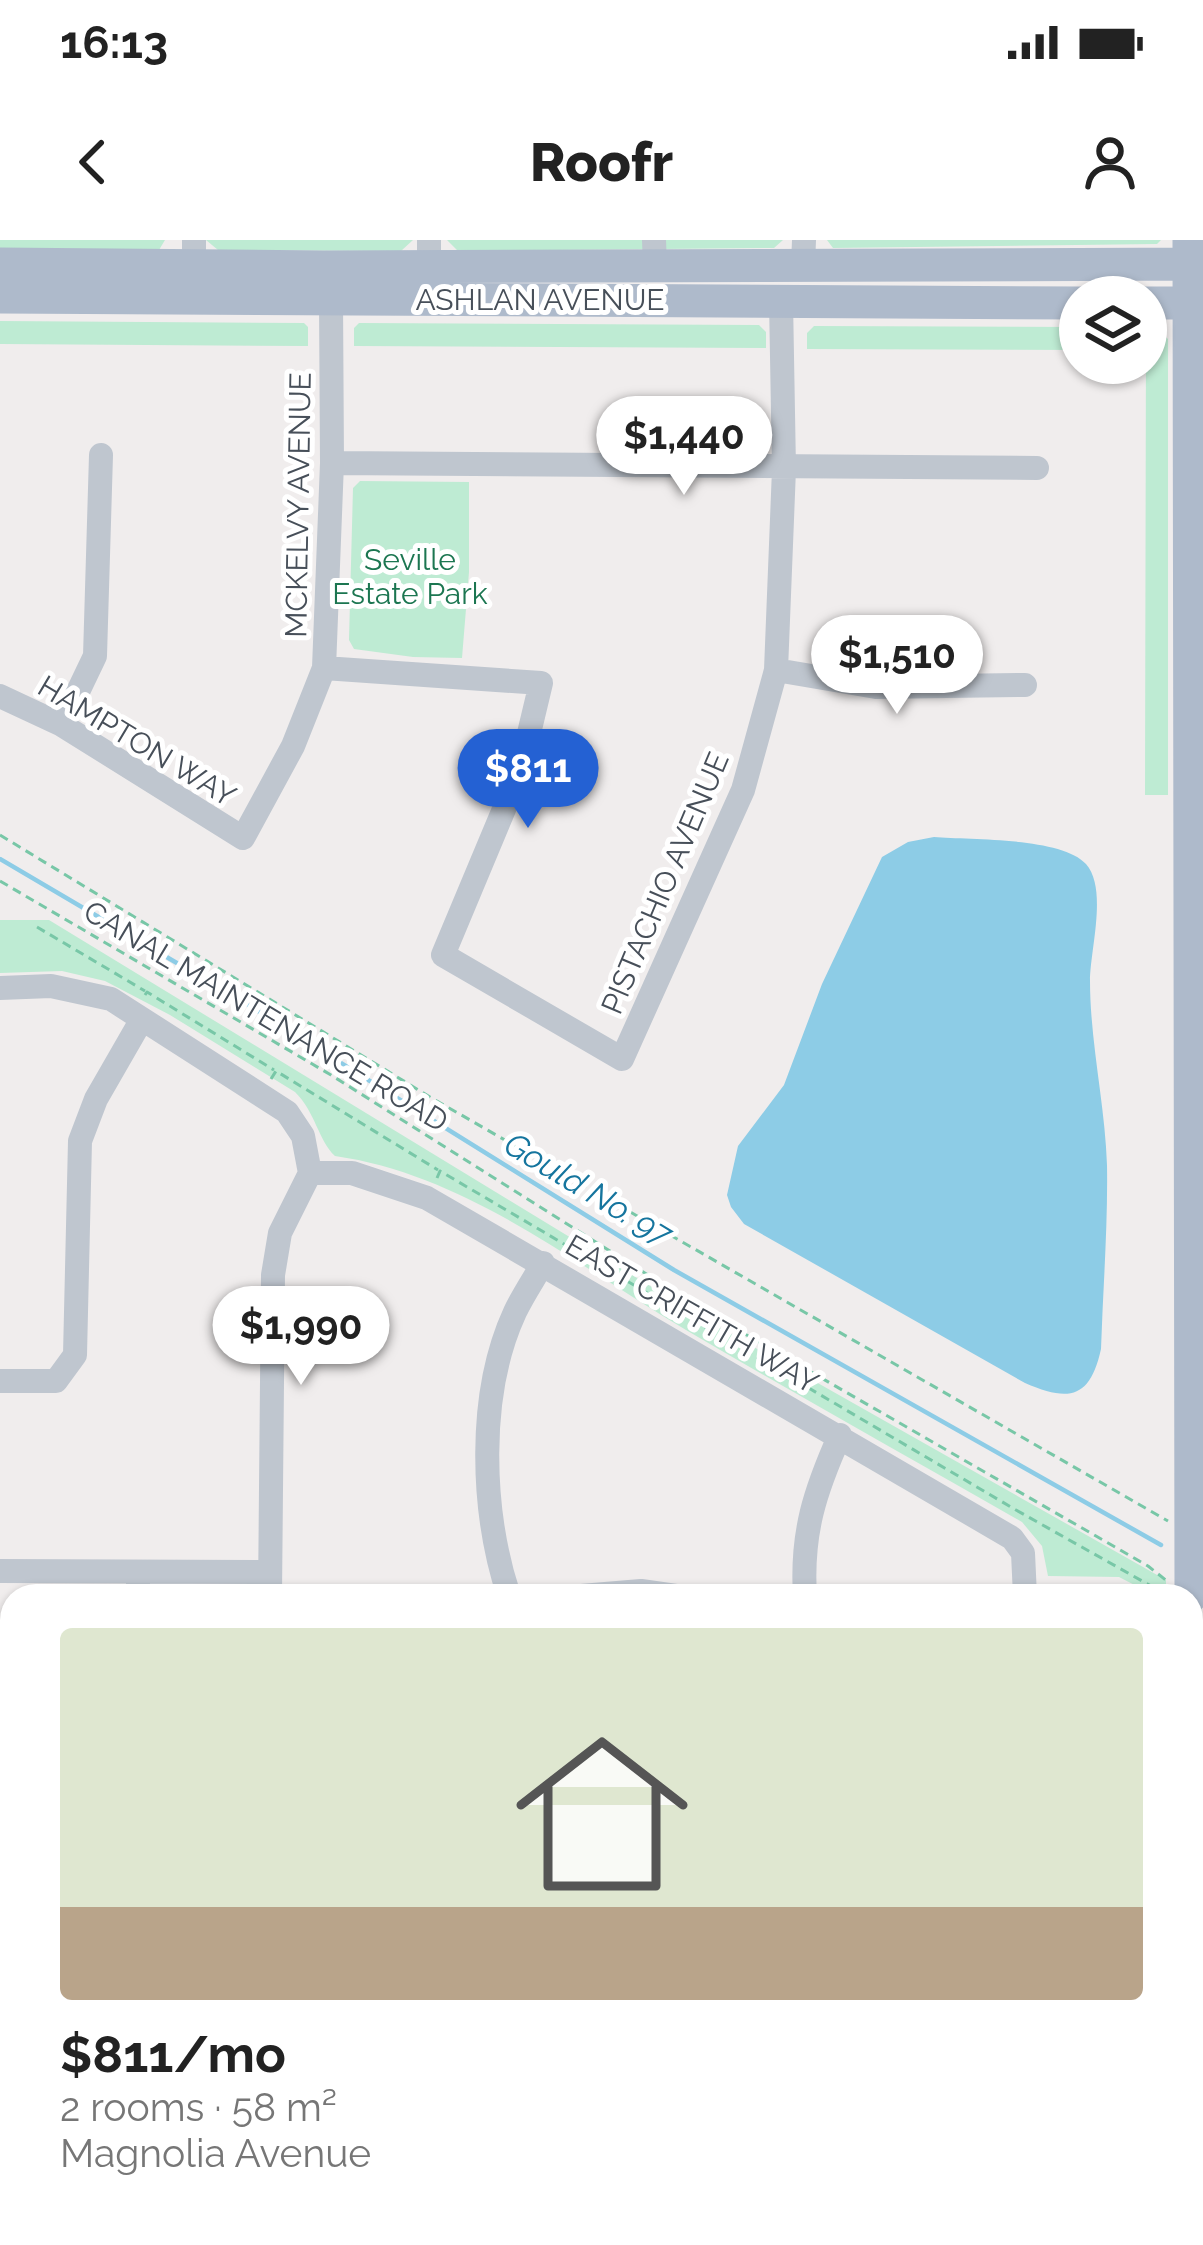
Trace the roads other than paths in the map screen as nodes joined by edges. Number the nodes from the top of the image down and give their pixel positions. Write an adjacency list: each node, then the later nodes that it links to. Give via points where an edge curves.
1 (194, 252): 2 (main road, ASHLAN AVENUE); 7 (main road, ASHLAN AVENUE); 9 (main road, via 171,281)
2 (429, 253): 3 (main road, ASHLAN AVENUE); 10 (main road, via 422,279 346,288)
3 (581, 253): 4 (main road, ASHLAN AVENUE)
4 (655, 253): 5 (main road, ASHLAN AVENUE)
5 (804, 253): 8 (main road, ASHLAN AVENUE)
6 (1194, 256): 8 (main road, ASHLAN AVENUE); 13 (main road)
7 (0, 264)
8 (914, 266): 11 (main road, via 875,280 808,284)
9 (15, 297): 10 (main road, ASHLAN AVENUE)
10 (332, 299): 11 (main road, ASHLAN AVENUE); 15 (street, MCKELVY AVENUE)
11 (782, 300): 12 (main road, ASHLAN AVENUE); 17 (street, PISTACHIO AVENUE)
12 (1059, 302)
13 (1195, 303): 28 (main road)
14 (101, 455): 22 (street, via 95,656)
15 (332, 463): 17 (street); 18 (street, MCKELVY AVENUE)
16 (1037, 468): 17 (street)
17 (784, 469): 19 (street, PISTACHIO AVENUE)
18 (324, 668): 19 (street, PISTACHIO AVENUE, via 542,683 520,771 443,955 622,1059 743,790); 23 (street, MCKELVY AVENUE)
19 (776, 670): 20 (street, via 876,687)
20 (1024, 685)
21 (0, 696): 22 (street, HAMPTON WAY)
22 (62, 725): 23 (street, HAMPTON WAY)
23 (243, 838)
24 (0, 988): 25 (street, via 51,986)
25 (141, 1008): 26 (street, via 270,1082 303,1136); 29 (street, via 80,1141 75,1354 56,1381)
26 (310, 1173): 27 (street, EAST CRIFFITH WAY, via 352,1173 427,1198); 34 (street, via 280,1233 273,1275)
27 (543, 1263): 30 (street, EAST CRIFFITH WAY); 35 (street, via 514,1314 489,1416 487,1470)
28 (1190, 1288): 31 (main road, via 1201,1313); 38 (main road)
29 (0, 1381)
30 (840, 1435): 36 (street, via 814,1493); 37 (street, EAST CRIFFITH WAY, via 1010,1521)
31 (1203, 1440)
32 (0, 1571): 33 (street)
33 (138, 1584): 34 (street)
34 (270, 1584)
35 (505, 1584)
36 (805, 1584)
37 (1024, 1584)
38 (1191, 1584)

